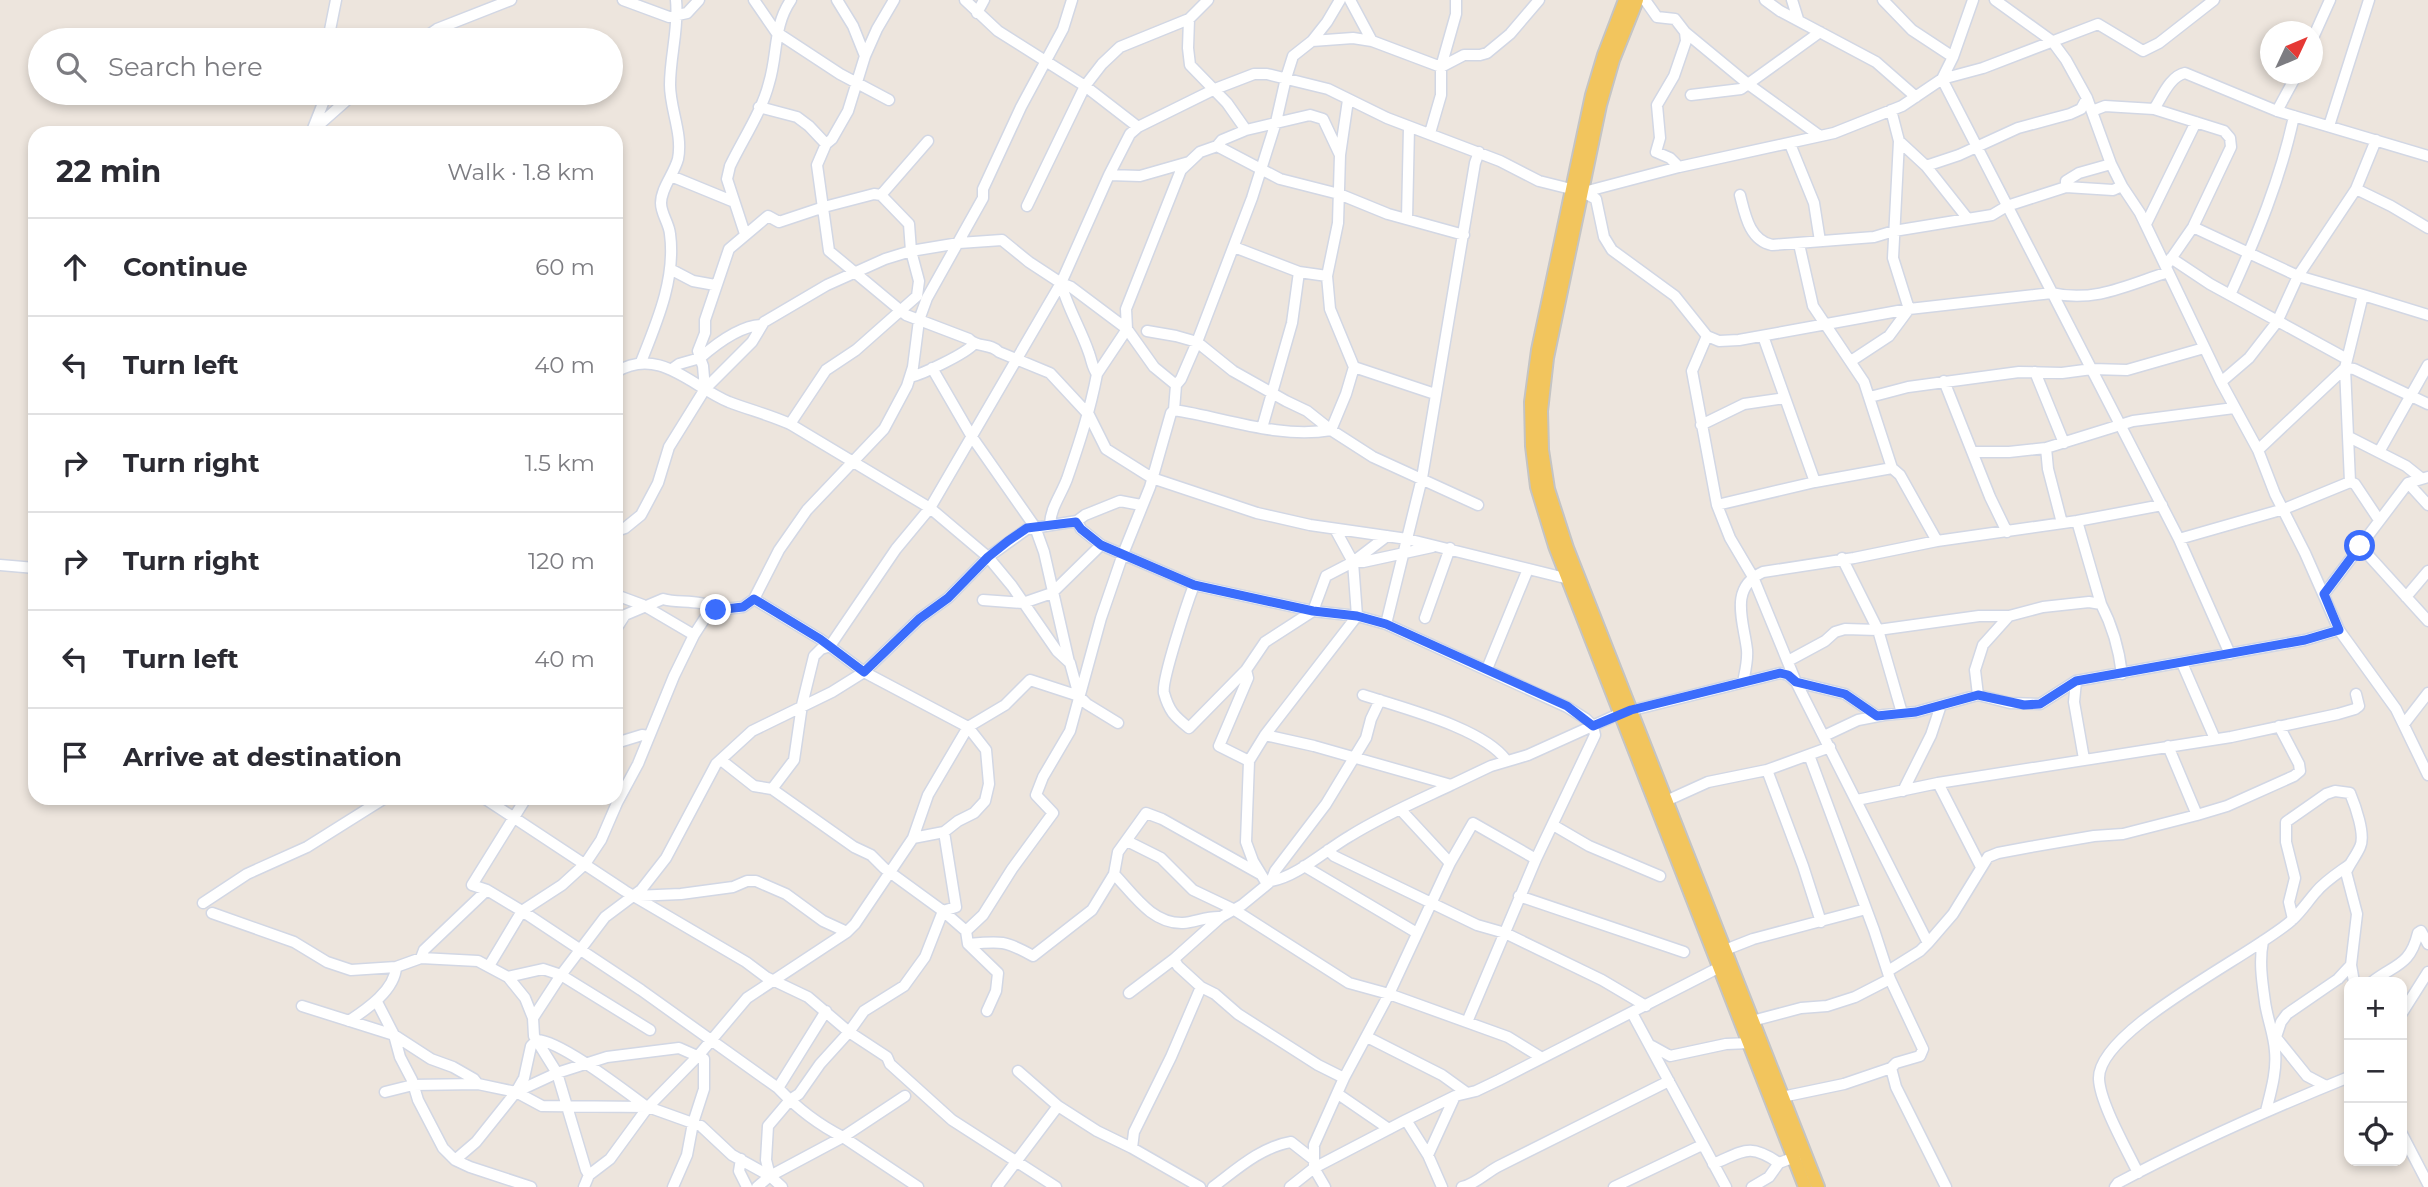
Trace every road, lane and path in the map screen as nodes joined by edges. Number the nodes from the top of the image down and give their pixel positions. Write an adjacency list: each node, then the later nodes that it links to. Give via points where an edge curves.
1 (336, 0): 34 (street)
2 (512, 0): 35 (street)
3 (623, 0): 30 (street)
4 (676, 0): 30 (street)
5 (699, 0): 30 (street)
6 (754, 0): 36 (street)
7 (792, 0): 36 (street)
8 (837, 0): 42 (street)
9 (894, 0): 42 (street)
10 (965, 0): 29 (street)
11 (984, 0): 29 (street)
12 (1072, 0): 44 (street, via 1063,29)
13 (1208, 0): 31 (street)
14 (1340, 0): 39 (street)
15 (1350, 0): 40 (street)
16 (1456, 0): 45 (street)
17 (1539, 0): 45 (street, via 1487,53 1464,55)
18 (1625, 0): 96 (main road, via 1592,95)
19 (1637, 0): 96 (main road, via 1613,60)
20 (1645, 0): 37 (street, via 1657,17 1675,19)
21 (1765, 0): 32 (street)
22 (1792, 0): 32 (street)
23 (1883, 0): 43 (street, via 1912,30)
24 (1973, 0): 43 (street)
25 (1995, 0): 41 (street)
26 (2214, 0): 41 (street, via 2143,51 2098,24)
27 (2330, 0): 33 (street)
28 (2369, 0): 70 (street)
29 (977, 13): 44 (street)
30 (678, 17): 92 (street, via 670,86 678,157)
31 (1189, 19): 51 (street, via 1120,47); 52 (street, via 1190,65)
32 (1798, 19): 38 (street)
33 (2321, 21)
34 (330, 28)
35 (440, 28)
36 (776, 32): 48 (street); 60 (street, via 769,83)
37 (1685, 32): 50 (street); 89 (street, via 1674,76 1657,105 1660,138 1656,152)
38 (1820, 32): 50 (street); 54 (street, via 1881,65)
39 (1312, 41): 40 (street); 46 (street, via 1293,56)
40 (1372, 41): 45 (street)
41 (2052, 41): 47 (street); 55 (street)
42 (864, 56): 48 (street)
43 (1953, 57): 47 (street)
44 (1045, 61): 51 (street); 113 (street)
45 (1441, 67): 74 (street, via 1441,95)
46 (1286, 78): 52 (street, via 1254,74); 57 (street, via 1328,89); 66 (street)
47 (1942, 79): 54 (street); 82 (street)
48 (856, 81): 56 (street); 79 (street, via 848,111)
49 (2292, 84): 64 (street)
50 (1748, 85): 53 (street); 75 (street)
51 (1085, 86): 71 (street); 101 (street)
52 (1214, 89): 71 (street); 73 (street)
53 (1691, 95)
54 (1916, 97): 62 (street)
55 (2087, 98): 63 (street); 82 (street, via 2081,109 2070,114 2018,128)
56 (889, 100)
57 (1348, 100): 72 (street); 84 (street)
58 (322, 105): 68 (street)
59 (342, 105): 69 (street)
60 (759, 107): 79 (street, via 797,117); 100 (street, via 730,166 727,179)
61 (2154, 109): 63 (street, via 2105,106); 64 (street, via 2178,75 2185,74); 67 (street)
62 (1891, 110): 75 (street); 78 (street)
63 (2092, 111): 87 (street)
64 (2277, 111): 65 (street)
65 (2294, 117): 70 (street); 117 (street, via 2287,151)
66 (1276, 122): 73 (street); 84 (street, via 1310,115 1323,119); 90 (street)
67 (2196, 122): 106 (street); 107 (street, via 2224,131 2231,147)
68 (314, 126)
69 (319, 126)
70 (2329, 126): 76 (street)
71 (1138, 127): 91 (street)
72 (1409, 127): 74 (street); 104 (street)
73 (1246, 130): 81 (street)
74 (1430, 133): 83 (street)
75 (1820, 136): 80 (street)
76 (2376, 140): 85 (street); 95 (street)
77 (928, 141): 98 (street)
78 (1899, 141): 88 (street); 109 (street)
79 (826, 144): 103 (street, via 817,165)
80 (1790, 144): 89 (street); 112 (street, via 1814,203)
81 (1217, 146): 86 (street, via 1200,152); 90 (street)
82 (1976, 146): 88 (street); 102 (street)
83 (1479, 152): 96 (street, via 1539,181); 111 (street)
84 (1340, 155): 97 (street)
85 (2428, 156)
86 (1190, 162): 91 (street, via 1140,176); 136 (street, via 1170,194 1126,309)
87 (2111, 163): 93 (street); 94 (street, via 2079,173 2066,181)
88 (1926, 166): 105 (street)
89 (1679, 167): 96 (street)
90 (1260, 168): 97 (street); 115 (street)
91 (1109, 175): 124 (street)
92 (671, 176): 100 (street); 119 (street, via 660,206 670,232)
93 (2122, 186): 94 (street, via 2113,190); 106 (street)
94 (2066, 187): 102 (street)
95 (2356, 189): 108 (street); 123 (street)
96 (1577, 191): 138 (street, via 1596,199 1607,243 1675,296); 224 (main road, via 1538,350 1531,402 1537,487); 266 (main road, via 1547,358 1542,450 1548,489)
97 (1339, 194): 104 (street); 122 (street)
98 (881, 195): 103 (street); 116 (street, via 909,224)
99 (1740, 195): 114 (street, via 1746,220 1761,241)
100 (732, 201): 110 (street)
101 (1027, 206)
102 (2007, 206): 105 (street, via 1992,215); 126 (street)
103 (824, 207): 110 (street, via 779,222 768,216); 120 (street, via 829,251)
104 (1408, 219): 111 (street)
105 (1968, 219): 109 (street)
106 (2146, 224): 118 (street)
107 (2193, 227): 117 (street); 118 (street)
108 (2428, 228)
109 (1894, 231): 112 (street); 130 (street, via 1894,258)
110 (745, 234): 125 (street, via 729,249)
111 (1464, 235): 162 (street)
112 (1820, 241): 114 (street)
113 (959, 243): 116 (street); 124 (street, via 1007,242); 132 (street)
114 (1799, 244): 134 (street, via 1813,306)
115 (1234, 247): 121 (street); 140 (street)
116 (911, 251): 120 (street); 129 (street, via 919,281 917,296)
117 (2249, 253): 123 (street); 127 (street)
118 (2168, 265): 126 (street, via 2094,297); 127 (street); 142 (street)
119 (670, 269): 125 (street, via 693,281); 146 (street, via 660,316)
120 (853, 272): 129 (street); 135 (street)
121 (1299, 272): 122 (street); 161 (street, via 1292,323)
122 (1327, 276): 150 (street, via 1330,309)
123 (2298, 276): 128 (street); 133 (street)
124 (1060, 283): 136 (street, via 1071,286); 144 (street); 155 (street)
125 (715, 285): 143 (street)
126 (2052, 293): 130 (street); 153 (street)
127 (2230, 295): 133 (street)
128 (2363, 295): 131 (street); 147 (street)
129 (899, 309): 132 (street); 170 (street, via 856,350 826,370)
130 (1909, 309): 134 (street); 145 (street, via 1889,336)
131 (2428, 314)
132 (919, 320): 141 (street); 156 (street)
133 (2277, 323): 147 (street); 158 (street, via 2249,358)
134 (1825, 324): 139 (street); 145 (street)
135 (761, 325): 143 (street, via 722,340); 160 (street, via 752,342)
136 (1126, 329): 155 (street); 159 (street, via 1154,367)
137 (1147, 331): 140 (street)
138 (1707, 336): 139 (street, via 1728,342); 171 (street, via 1692,371)
139 (1763, 336): 165 (street)
140 (1197, 342): 159 (street); 161 (street)
141 (974, 344): 144 (street); 151 (street)
142 (2204, 348): 153 (street, via 2127,370); 158 (street)
143 (700, 358): 152 (street); 160 (street)
144 (1018, 359): 169 (street, via 1050,373); 175 (street)
145 (1852, 361): 164 (street)
146 (640, 362): 149 (street); 152 (street)
147 (2346, 363): 163 (street); 176 (street); 179 (street)
148 (2428, 365): 163 (street)
149 (623, 366)
150 (1354, 367): 162 (street); 174 (street)
151 (932, 368): 156 (street); 175 (street)
152 (672, 369): 160 (street)
153 (2092, 369): 154 (street); 172 (street)
154 (2035, 372): 157 (street); 177 (street)
155 (1097, 374): 169 (street)
156 (910, 377): 182 (street, via 884,429)
157 (1944, 381): 164 (street); 180 (street)
158 (2221, 382): 167 (street)
159 (1176, 385): 168 (street)
160 (705, 388): 170 (street, via 728,402); 203 (street, via 669,447 658,483 641,515)
161 (1273, 393): 173 (street); 174 (street)
162 (1435, 394): 185 (street)
163 (2413, 396): 166 (street); 181 (street)
164 (1870, 397): 183 (street)
165 (1785, 398): 171 (street, via 1744,404); 187 (street)
166 (2428, 404)
167 (2234, 408): 172 (street); 179 (street)
168 (1174, 410): 173 (street); 184 (street)
169 (1089, 415): 184 (street, via 1106,449); 201 (street)
170 (790, 424): 182 (street)
171 (1700, 425): 192 (street)
172 (2120, 425): 177 (street); 193 (street)
173 (1262, 428): 174 (street, via 1299,433)
174 (1331, 430): 185 (street, via 1373,457)
175 (972, 437): 195 (street); 202 (street)
176 (2349, 438): 181 (street); 188 (street)
177 (2064, 443): 178 (street)
178 (2046, 448): 180 (street); 200 (street)
179 (2258, 450): 196 (street)
180 (1974, 452): 205 (street)
181 (2379, 452): 186 (street)
182 (855, 462): 195 (street); 230 (street, via 807,510 779,550)
183 (1892, 468): 187 (street); 209 (street)
184 (1152, 478): 190 (street); 204 (street, via 1257,513)
185 (1422, 478): 191 (street); 207 (street)
186 (2425, 478): 189 (street)
187 (1815, 482): 192 (street)
188 (2350, 482): 196 (street); 197 (street)
189 (2408, 483): 194 (street); 197 (street)
190 (1141, 505): 199 (street, via 1120,501); 215 (street)
191 (1478, 505)
192 (1717, 505): 223 (street)
193 (2162, 505): 198 (street); 208 (street)
194 (2428, 505)
195 (930, 508): 216 (street); 246 (street)
196 (2284, 509): 208 (street); 227 (street)
197 (2379, 520): 212 (street)
198 (2077, 521): 200 (street); 233 (street)
199 (1076, 522): 201 (street); 210 (street)
200 (2062, 523): 205 (street)
201 (1050, 524): 202 (street)
202 (1034, 527): 216 (street); 226 (street)
203 (623, 529)
204 (1335, 529): 206 (street); 218 (street)
205 (2007, 532): 209 (street)
206 (1387, 536): 207 (street); 218 (street)
207 (1407, 538): 211 (street); 214 (street)
208 (2179, 539): 247 (street)
209 (1937, 541): 217 (street)
210 (1101, 545): 215 (street); 226 (street)
211 (1436, 546): 213 (street); 214 (street)
212 (2360, 546): 227 (street); 228 (street)
213 (1450, 548): 221 (street); 240 (street)
214 (1403, 553): 218 (street); 242 (street)
215 (1122, 554): 225 (street); 262 (street)
216 (988, 557): 232 (street); 253 (street)
217 (1842, 558): 223 (street); 244 (street)
218 (1353, 562): 236 (street, via 1326,576); 237 (street)
219 (0, 565): 220 (street)
220 (28, 567)
221 (1528, 569): 224 (street); 251 (street)
222 (2428, 571): 228 (street)
223 (1753, 577): 248 (street); 256 (street, via 1740,604 1747,650)
224 (1569, 579): 266 (main road)
225 (1194, 585): 236 (street); 252 (street, via 1163,691 1170,713 1189,728)
226 (1052, 593): 232 (street); 249 (street)
227 (2324, 594): 243 (street)
228 (2406, 597): 241 (street)
229 (623, 598): 234 (street)
230 (754, 599): 235 (street, via 743,607); 246 (street)
231 (983, 600): 232 (street)
232 (1023, 603): 249 (street)
233 (2101, 604): 238 (street, via 2043,607); 254 (street, via 2119,648)
234 (643, 605): 235 (street, via 680,599); 239 (street); 245 (street)
235 (716, 610): 245 (street)
236 (1313, 611): 237 (street); 252 (street, via 1265,642)
237 (1357, 616): 242 (street); 274 (street)
238 (2009, 617): 244 (street, via 1979,616); 261 (street, via 1983,645 1975,670)
239 (623, 618)
240 (1425, 618)
241 (2428, 621)
242 (1386, 624): 251 (street)
243 (2339, 630): 247 (street); 270 (street)
244 (1878, 631): 248 (street, via 1835,632); 267 (street)
245 (694, 635): 275 (street)
246 (830, 646): 253 (street); 264 (street, via 814,656)
247 (2230, 654): 250 (street)
248 (1788, 661): 257 (street)
249 (1069, 663): 262 (street)
250 (2182, 663): 254 (street); 277 (street)
251 (1487, 669): 271 (street, via 1567,706)
252 (1246, 670): 286 (street, via 1248,678 1219,746)
253 (864, 672): 264 (street); 273 (street)
254 (2122, 674): 255 (street)
255 (2076, 681): 261 (street, via 2040,704); 283 (street, via 2074,702)
256 (1743, 682): 257 (street, via 1780,673); 266 (street)
257 (1796, 682): 268 (street, via 1845,694); 276 (street)
258 (2428, 693): 270 (street)
259 (2356, 694): 272 (street, via 2359,706 2355,709)
260 (1363, 695): 263 (street)
261 (1978, 695): 265 (street)
262 (1079, 696): 269 (street); 273 (street, via 1030,680 1005,705); 332 (street, via 1070,731 1036,795 1053,813 983,915)
263 (1380, 701): 282 (street, via 1367,738); 285 (street, via 1460,728 1489,743)
264 (802, 705): 284 (street, via 752,731); 291 (street, via 794,760)
265 (1941, 705): 267 (street); 292 (street)
266 (1626, 711): 271 (street); 295 (main road); 348 (main road)
267 (1902, 713): 268 (street)
268 (1877, 716): 276 (street)
269 (1118, 723)
270 (2404, 724): 288 (street)
271 (1593, 726): 285 (street); 303 (street, via 1595,735)
272 (2279, 726): 277 (street); 301 (street, via 2300,771 2227,806)
273 (968, 727): 304 (street, via 986,750 989,784 985,801 974,813); 305 (street, via 928,795)
274 (1265, 735): 282 (street); 286 (street)
275 (648, 736): 278 (street); 293 (street)
276 (1824, 736): 280 (street)
277 (2216, 739): 279 (street)
278 (623, 741)
279 (2168, 746): 283 (street); 301 (street)
280 (1830, 747): 281 (street); 294 (street)
281 (1809, 755): 287 (street); 325 (street)
282 (1353, 759): 290 (street); 318 (street)
283 (2084, 759): 289 (street)
284 (721, 760): 291 (street, via 754,786); 320 (street, via 666,858)
285 (1506, 760): 290 (street)
286 (1249, 761): 316 (street, via 1246,842)
287 (1767, 769): 295 (street, via 1709,782); 331 (street)
288 (2428, 775)
289 (1938, 783): 292 (street); 313 (street)
290 (1451, 785): 300 (street)
291 (772, 789): 314 (street)
292 (1903, 790): 294 (street)
293 (623, 792)
294 (1857, 800): 337 (street)
295 (1666, 801): 341 (main road)
296 (373, 805): 322 (street)
297 (494, 805): 302 (street)
298 (522, 805): 302 (street)
299 (616, 805): 310 (street)
300 (1400, 809): 307 (street); 309 (street)
301 (2197, 815): 313 (street, via 2123,834 1998,853)
302 (514, 818): 310 (street); 319 (street, via 472,885)
303 (1553, 825): 308 (street); 317 (street)
304 (944, 832): 305 (street); 327 (street, via 956,907)
305 (913, 838): 314 (street)
306 (1127, 841): 315 (street, via 1118,852); 316 (street, via 1148,813); 324 (street, via 1161,858 1194,890)
307 (1328, 850): 312 (street); 323 (street)
308 (1536, 859): 309 (street, via 1473,823); 321 (street)
309 (1450, 863): 323 (street)
310 (585, 864): 320 (street); 326 (street)
311 (2349, 865): 330 (street, via 2318,889); 330 (street, via 2361,846 2359,819 2350,793 2335,791 2286,822 2295,877 2289,902); 345 (street, via 2346,872 2357,914)
312 (1304, 866): 318 (street); 334 (street)
313 (1980, 867): 337 (street, via 1953,914)
314 (890, 872): 327 (street); 333 (street)
315 (1114, 874): 329 (street, via 1154,915 1166,921 1188,923); 338 (street, via 1092,910 1033,956 1010,943)
316 (1261, 874): 318 (street)
317 (1660, 876)
318 (1269, 883): 324 (street)
319 (487, 890): 326 (street); 343 (street)
320 (634, 896): 333 (street, via 681,894 756,881 780,890); 340 (street, via 605,917); 357 (street)
321 (1519, 896): 335 (street); 342 (street)
322 (203, 903)
323 (1432, 904): 334 (street); 335 (street)
324 (1233, 909): 329 (street); 360 (street, via 1349,983)
325 (1866, 909): 331 (street); 352 (street)
326 (522, 911): 340 (street); 346 (street)
327 (943, 911): 332 (street); 373 (street, via 925,957 904,986 864,1011)
328 (212, 913): 347 (street, via 294,942 351,970)
329 (1221, 917): 344 (street)
330 (2292, 919): 336 (street)
331 (1821, 922): 341 (street)
332 (966, 931): 338 (street)
333 (847, 932): 357 (street)
334 (1417, 933): 360 (street)
335 (1505, 933): 364 (street); 371 (street)
336 (2263, 941): 374 (street, via 2260,958 2265,1002); 424 (street, via 2175,996 2117,1042 2106,1058 2099,1079 2102,1093)
337 (1928, 943): 352 (street)
338 (968, 944): 366 (street, via 999,973)
339 (2428, 944): 349 (street, via 2421,931 2418,933 2409,955)
340 (580, 950): 351 (street); 378 (street)
341 (1724, 950): 370 (main road)
342 (1684, 951)
343 (421, 958): 346 (street); 347 (street)
344 (1174, 959): 358 (street); 359 (street)
345 (2351, 965): 354 (street); 374 (street, via 2287,1014)
346 (489, 966): 353 (street)
347 (396, 967): 361 (street, via 396,975)
348 (1720, 967): 364 (street); 379 (main road)
349 (2391, 971): 355 (street); 356 (street)
350 (2428, 972): 362 (street)
351 (561, 975): 353 (street, via 543,969); 368 (street); 372 (street)
352 (1889, 975): 370 (street, via 1855,997); 385 (street, via 1923,1049 1920,1056)
353 (508, 977): 368 (street, via 525,998)
354 (2353, 977)
355 (2381, 977)
356 (2391, 977)
357 (772, 980): 365 (street); 378 (street, via 747,998)
358 (1201, 987): 389 (street); 414 (street, via 1134,1132)
359 (1129, 993)
360 (1390, 994): 371 (street); 376 (street)
361 (377, 1002): 369 (street); 375 (street)
362 (2407, 1005)
363 (303, 1006): 369 (street)
364 (1646, 1006): 367 (street)
365 (826, 1011): 373 (street); 395 (street)
366 (987, 1011)
367 (1632, 1013): 380 (street); 383 (street)
368 (533, 1018): 377 (street)
369 (349, 1021): 375 (street)
370 (1752, 1021): 402 (main road)
371 (1468, 1022): 383 (street, via 1508,1037)
372 (650, 1030)
373 (849, 1032): 403 (street); 419 (street, via 887,1057 952,1120)
374 (2274, 1034): 394 (street, via 2307,1076); 407 (street, via 2274,1080)
375 (394, 1035): 392 (street); 393 (street)
376 (1367, 1037): 389 (street); 398 (street, via 1442,1075)
377 (537, 1040): 384 (street, via 546,1040); 388 (street); 397 (street)
378 (711, 1041): 381 (street); 395 (street)
379 (1750, 1043): 382 (street); 416 (main road)
380 (1651, 1045): 382 (street); 386 (street)
381 (698, 1056): 384 (street, via 679,1048); 406 (street); 409 (street, via 704,1059 704,1089)
382 (1670, 1056): 386 (street)
383 (1542, 1058): 398 (street)
384 (585, 1063): 388 (street); 406 (street)
385 (1891, 1068): 402 (street); 423 (street)
386 (1662, 1069): 391 (street)
387 (1018, 1071): 404 (street)
388 (557, 1073): 397 (street); 405 (street)
389 (1344, 1078): 399 (street)
390 (2344, 1079): 394 (street)
391 (1668, 1081): 412 (street); 443 (street, via 1496,1167)
392 (478, 1084): 393 (street); 397 (street)
393 (413, 1085): 396 (street); 418 (street, via 443,1148)
394 (2326, 1086): 407 (street)
395 (778, 1088): 403 (street)
396 (385, 1092)
397 (516, 1092): 405 (street, via 542,1106); 418 (street, via 476,1142)
398 (1466, 1093): 401 (street)
399 (1338, 1094): 410 (street); 421 (street, via 1314,1145)
400 (905, 1096): 411 (street)
401 (1455, 1096): 408 (street); 415 (street)
402 (1782, 1097): 416 (main road)
403 (790, 1100): 411 (street); 426 (street, via 768,1126)
404 (1058, 1106): 414 (street); 419 (street)
405 (568, 1107): 406 (street); 425 (street)
406 (648, 1107): 409 (street); 425 (street, via 610,1159)
407 (2266, 1111): 424 (street)
408 (1406, 1119): 410 (street); 415 (street)
409 (693, 1123): 417 (street); 430 (street, via 688,1155)
410 (1389, 1129): 421 (street)
411 (843, 1137): 426 (street); 434 (street)
412 (1702, 1144): 422 (street); 444 (street)
413 (2407, 1144): 427 (street)
414 (1132, 1147): 437 (street)
415 (1428, 1155): 441 (street)
416 (1799, 1156): 420 (street); 447 (main road); 448 (main road)
417 (741, 1159): 426 (street); 431 (street)
418 (455, 1160): 428 (street)
419 (1016, 1162): 435 (street); 436 (street)
420 (1779, 1163): 422 (street, via 1756,1151 1741,1150); 446 (street, via 1769,1177)
421 (1314, 1164): 438 (street, via 1291,1142 1277,1144); 439 (street); 440 (street)
422 (1713, 1164): 445 (street)
423 (1936, 1169): 449 (street); 450 (street)
424 (2137, 1172): 451 (street)
425 (589, 1175): 429 (street)
426 (770, 1176): 432 (street); 433 (street)
427 (2428, 1184)
428 (531, 1187)
429 (584, 1187)
430 (673, 1187)
431 (747, 1187)
432 (757, 1187)
433 (782, 1187)
434 (918, 1187)
435 (997, 1187)
436 (1056, 1187)
437 (1200, 1187)
438 (1213, 1187)
439 (1290, 1187)
440 (1325, 1187)
441 (1444, 1187): 442 (street)
442 (1454, 1187)
443 (1466, 1187)
444 (1614, 1187)
445 (1726, 1187)
446 (1752, 1187)
447 (1805, 1187)
448 (1818, 1187)
449 (1937, 1187)
450 (1946, 1187)
451 (2115, 1187)

